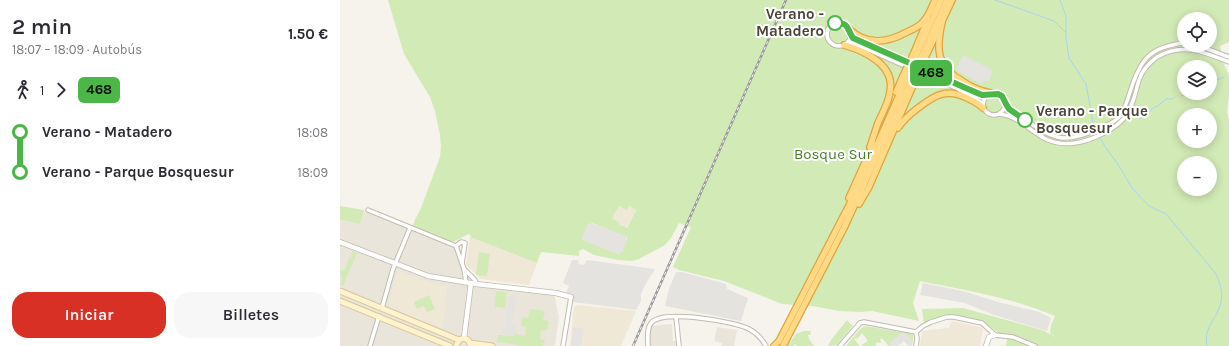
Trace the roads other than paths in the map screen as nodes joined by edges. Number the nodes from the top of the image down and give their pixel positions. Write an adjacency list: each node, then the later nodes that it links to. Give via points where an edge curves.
1 (936, 0): 6 (highway, via 923,22 892,40 867,40); 10 (highway)
2 (941, 0): 10 (highway)
3 (946, 0): 10 (highway)
4 (952, 0): 5 (highway)
5 (942, 22): 10 (highway); 14 (highway, via 938,50 945,68 969,86)
6 (850, 32): 7 (street); 7 (street, via 844,24 837,23 832,25 826,34 832,45); 14 (street, via 853,38 866,44 982,95)
7 (846, 44): 16 (street, via 864,48 958,90 978,100); 19 (highway, via 884,66 890,82 891,90)
8 (1177, 44): 15 (street, via 1162,47 1145,60 1118,118 1081,136 1069,139 1053,137)
9 (1216, 52): 11 (street)
10 (919, 57): 13 (highway, bridge); 13 (highway, bridge)
11 (1229, 57)
12 (1229, 62): 17 (street, via 1193,49 1165,52 1149,63 1144,70 1128,113 1120,123 1083,141 1067,144 1053,142 1039,136 1011,117)
13 (909, 78): 18 (highway); 19 (highway); 22 (highway); 28 (highway, via 858,188)
14 (989, 94): 15 (street, via 1002,96); 16 (street, via 984,98)
15 (1006, 104): 17 (street)
16 (982, 106): 17 (street, via 988,115); 18 (highway, via 957,94 938,95 906,118)
17 (1000, 114)
18 (892, 136): 22 (highway, via 869,186)
19 (863, 166): 28 (highway)
20 (368, 210): 21 (street)
21 (410, 228): 24 (street); 25 (street)
22 (844, 228): 49 (highway)
23 (340, 242): 25 (street)
24 (456, 246): 26 (street); 26 (street, via 461,242 465,243)
25 (396, 263): 29 (street, via 428,276); 33 (street)
26 (462, 264): 27 (street)
27 (464, 269): 29 (street); 29 (street, via 475,280)
28 (815, 271): 48 (highway)
29 (471, 283): 31 (street, via 556,293); 38 (street)
30 (340, 291): 33 (main road)
31 (571, 298): 44 (street)
32 (340, 300): 34 (main road)
33 (382, 308): 38 (main road)
34 (380, 316): 40 (street); 41 (main road)
35 (676, 317): 45 (street, via 658,319 651,323 648,330); 46 (street); 47 (street, via 700,318 745,327 754,332)
36 (916, 332): 37 (street, via 931,322 954,317 982,323); 50 (street, via 864,322 860,323); 51 (street)
37 (995, 335): 52 (street, via 989,337); 53 (street, via 1013,337)
38 (462, 339): 39 (main road); 42 (main road)
39 (470, 344): 43 (main road)
40 (370, 346)
41 (450, 346)
42 (456, 346)
43 (492, 346)
44 (563, 346)
45 (648, 346)
46 (680, 346)
47 (766, 346)
48 (774, 346)
49 (783, 346)
50 (840, 346)
51 (916, 346)
52 (986, 346)
53 (1036, 346)

